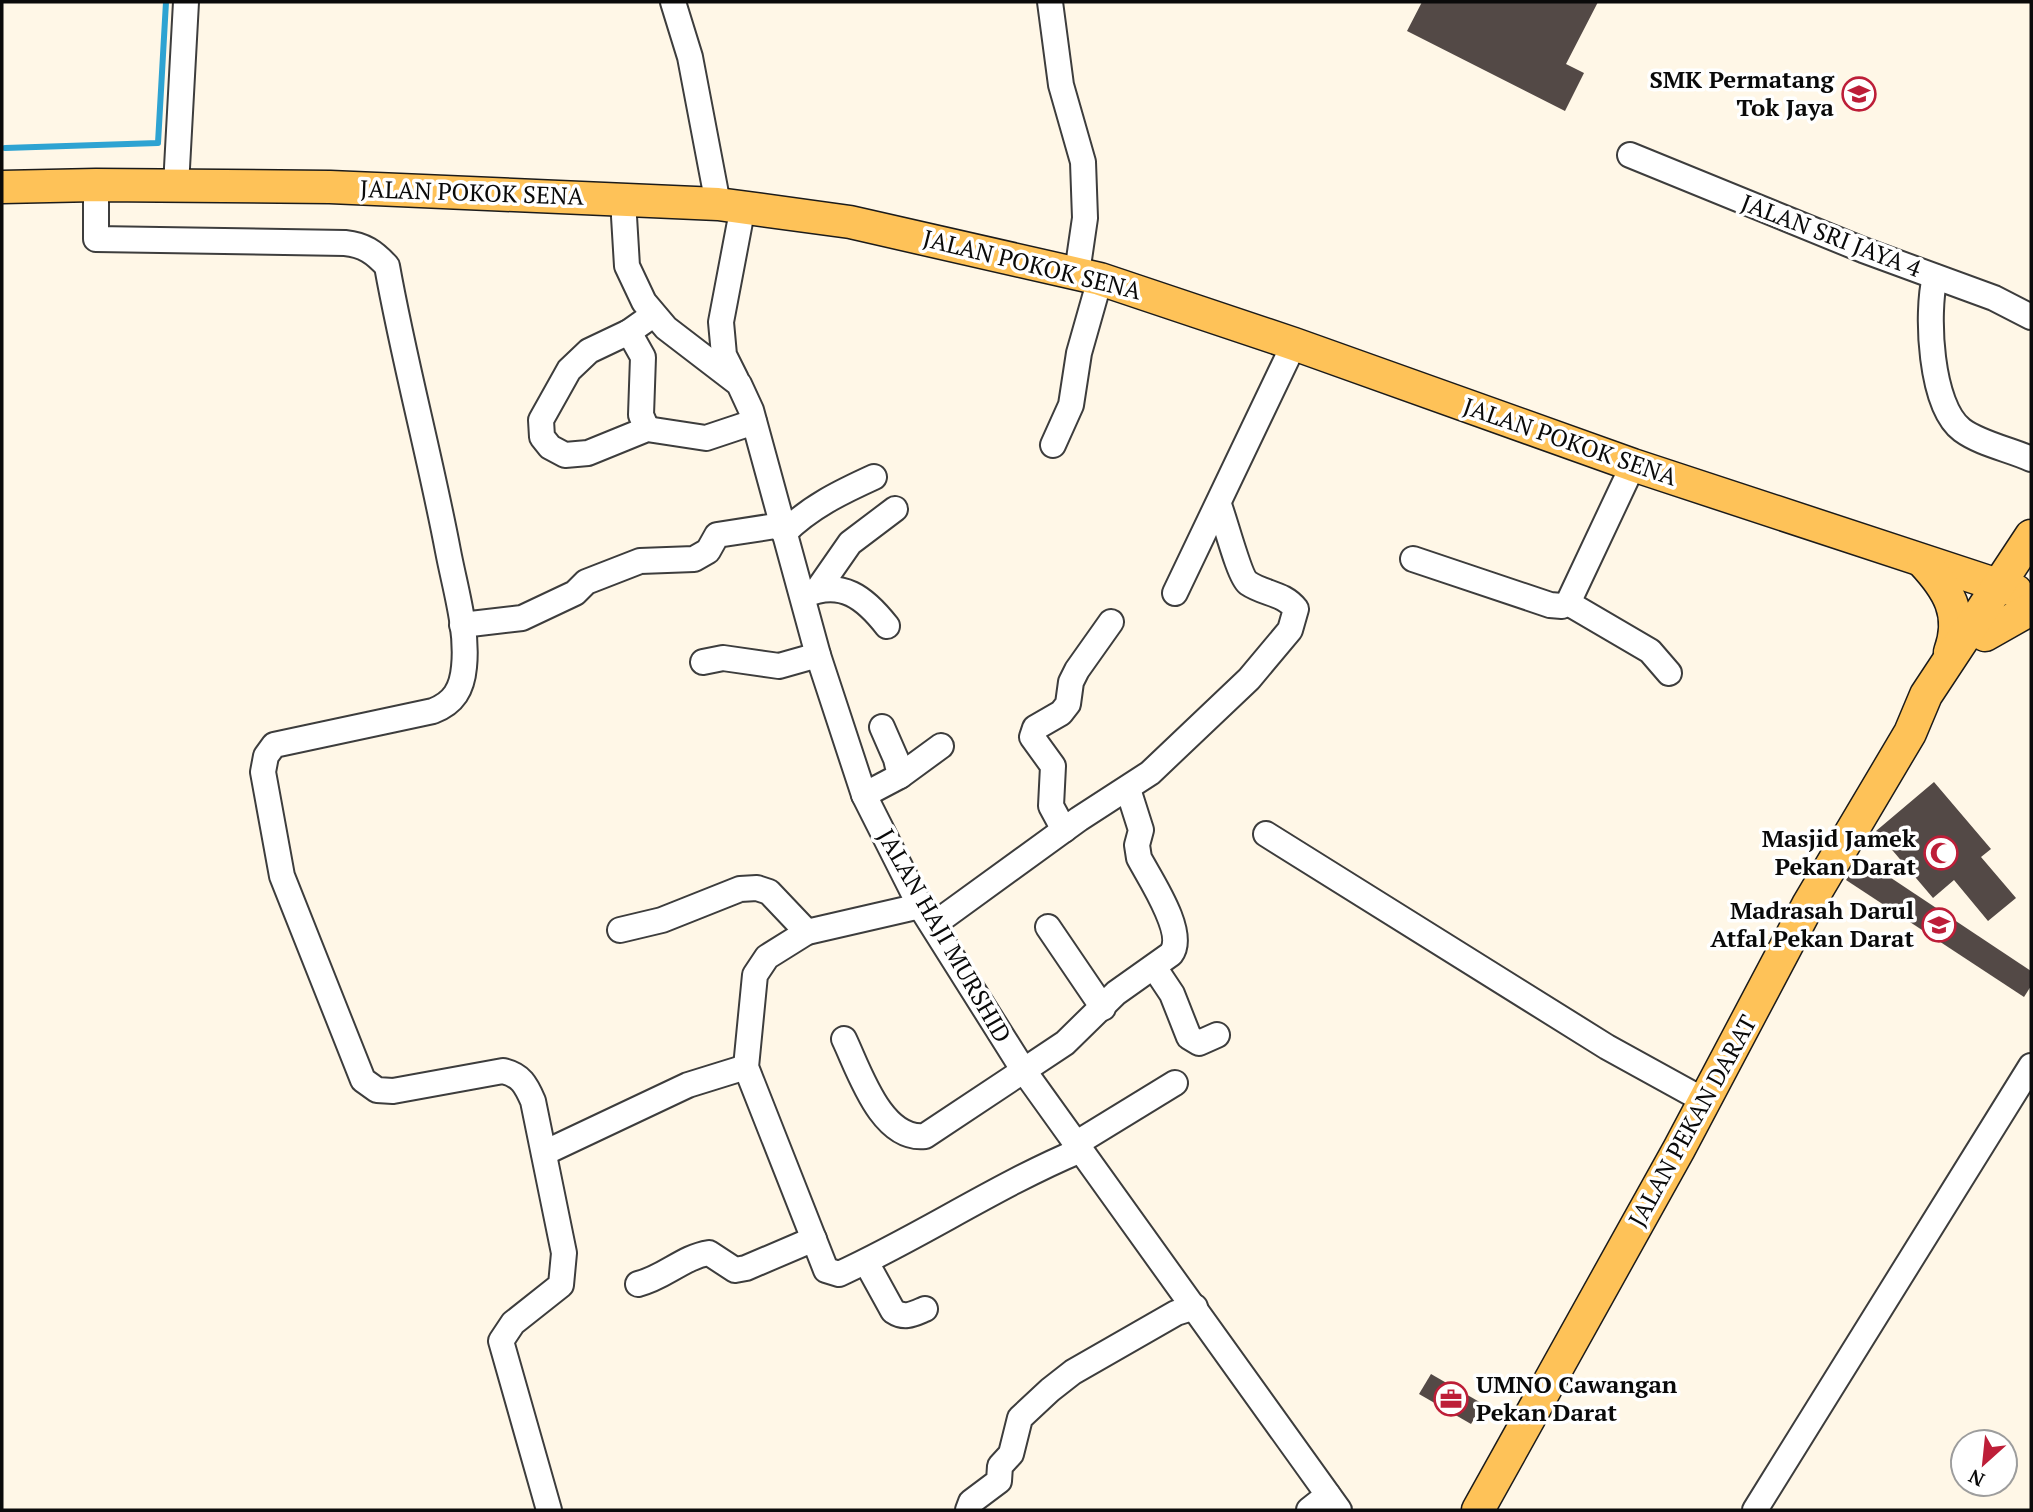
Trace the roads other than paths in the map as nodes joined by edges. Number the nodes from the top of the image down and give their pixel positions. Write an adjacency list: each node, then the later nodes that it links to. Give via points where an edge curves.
1 (186, 2): 5 (street)
2 (673, 2): 9 (street)
3 (1051, 2): 10 (street, via 1061,85 1083,162)
4 (1630, 155): 11 (street, JALAN SRI JAYA 4)
5 (176, 186): 7 (main road, JALAN POKOK SENA); 8 (main road, JALAN POKOK SENA, via 330,187)
6 (2, 187): 7 (main road, JALAN POKOK SENA)
7 (96, 194): 34 (street, via 96,239 359,244 387,265 431,459)
8 (623, 200): 9 (main road, JALAN POKOK SENA); 12 (street, JALAN HAJI MURSHID, via 627,266)
9 (730, 205): 10 (main road, JALAN POKOK SENA, via 850,222); 16 (street, via 721,322 724,355)
10 (1089, 276): 15 (main road, JALAN POKOK SENA); 19 (street, via 1071,405)
11 (1935, 277): 13 (street, JALAN SRI JAYA 4); 20 (street, via 1930,315 1941,397 1949,418 1982,440)
12 (653, 315): 14 (street); 16 (street, JALAN HAJI MURSHID)
13 (2031, 317)
14 (629, 332): 18 (street, via 643,357 641,415); 18 (street, via 589,351 569,370 541,420 542,437 565,455 588,453)
15 (1294, 344): 21 (main road, JALAN POKOK SENA); 23 (street)
16 (739, 384): 17 (street, JALAN HAJI MURSHID)
17 (754, 422): 18 (street, via 706,438); 25 (street, JALAN HAJI MURSHID)
18 (647, 429)
19 (1053, 445)
20 (2031, 458)
21 (1633, 465): 28 (main road, JALAN POKOK SENA); 32 (street)
22 (874, 477): 25 (street, via 836,494)
23 (1219, 505): 31 (street); 44 (street, via 1236,549 1239,573 1248,583 1289,600 1296,609 1290,630 1249,679 1187,740)
24 (895, 509): 30 (street, via 850,543)
25 (783, 529): 30 (street, JALAN HAJI MURSHID); 34 (street, via 717,535 708,551 694,559 640,561 586,582 575,593 522,618)
26 (2031, 536): 29 (main road)
27 (1413, 559): 32 (street, via 1550,605)
28 (1923, 562): 29 (main road, JALAN POKOK SENA); 38 (main road, via 1954,603 1956,621)
29 (2021, 590): 38 (main road); 41 (main road)
30 (810, 593): 35 (street, via 846,592 867,601); 36 (street, JALAN HAJI MURSHID)
31 (1175, 593)
32 (1568, 603): 39 (street, via 1650,651)
33 (1111, 622): 46 (street, via 1077,670 1068,704 1035,729 1032,737 1054,766 1051,806)
34 (462, 625): 62 (street, via 465,666 457,694 447,705 274,745 263,772 282,876 363,1080 377,1090 393,1091 496,1071 516,1075 527,1086)
35 (887, 626)
36 (818, 655): 37 (street, via 779,666 723,658); 45 (street, JALAN HAJI MURSHID)
37 (703, 662)
38 (1947, 663): 41 (main road, via 1926,695)
39 (1669, 673)
40 (882, 727): 43 (street)
41 (1910, 733): 60 (main road, JALAN PEKAN DARAT, via 1808,905)
42 (941, 746): 43 (street)
43 (900, 776): 45 (street)
44 (1128, 789): 46 (street); 52 (street, via 1141,830 1139,858 1175,932 1175,948)
45 (864, 795): 48 (street, JALAN HAJI MURSHID)
46 (1064, 830): 48 (street)
47 (1266, 834): 60 (street, via 1607,1047)
48 (927, 915): 51 (street); 58 (street, JALAN HAJI MURSHID)
49 (1048, 927): 53 (street)
50 (620, 930): 51 (street, via 662,920 740,889 757,888 769,892)
51 (807, 932): 57 (street, via 759,965 751,996)
52 (1154, 967): 53 (street, via 1116,993); 54 (street, via 1172,994 1189,1038 1199,1044)
53 (1103, 1008): 58 (street, via 1065,1044)
54 (1217, 1035)
55 (844, 1038): 58 (street, via 878,1109 891,1125 914,1137 936,1130)
56 (2031, 1066): 72 (street)
57 (746, 1067): 62 (street, via 688,1085); 63 (street)
58 (1024, 1071): 61 (street, JALAN HAJI MURSHID)
59 (1175, 1083): 61 (street)
60 (1705, 1101): 71 (main road, JALAN PEKAN DARAT)
61 (1079, 1147): 64 (street); 66 (street, JALAN HAJI MURSHID)
62 (553, 1149): 69 (street, via 565,1273 554,1294 525,1312 501,1341)
63 (814, 1239): 64 (street, via 829,1273 839,1274); 65 (street, via 746,1269 735,1270 709,1253 700,1254 664,1275)
64 (866, 1262): 67 (street, via 893,1311 909,1316)
65 (638, 1283)
66 (1195, 1307): 68 (street, JALAN HAJI MURSHID); 70 (street, via 1176,1313 1050,1390 1020,1418 1010,1454 1000,1466 999,1481 971,1502)
67 (925, 1309)
68 (1325, 1505)
69 (549, 1510)
70 (968, 1510)
71 (1478, 1510)
72 (1755, 1510)

